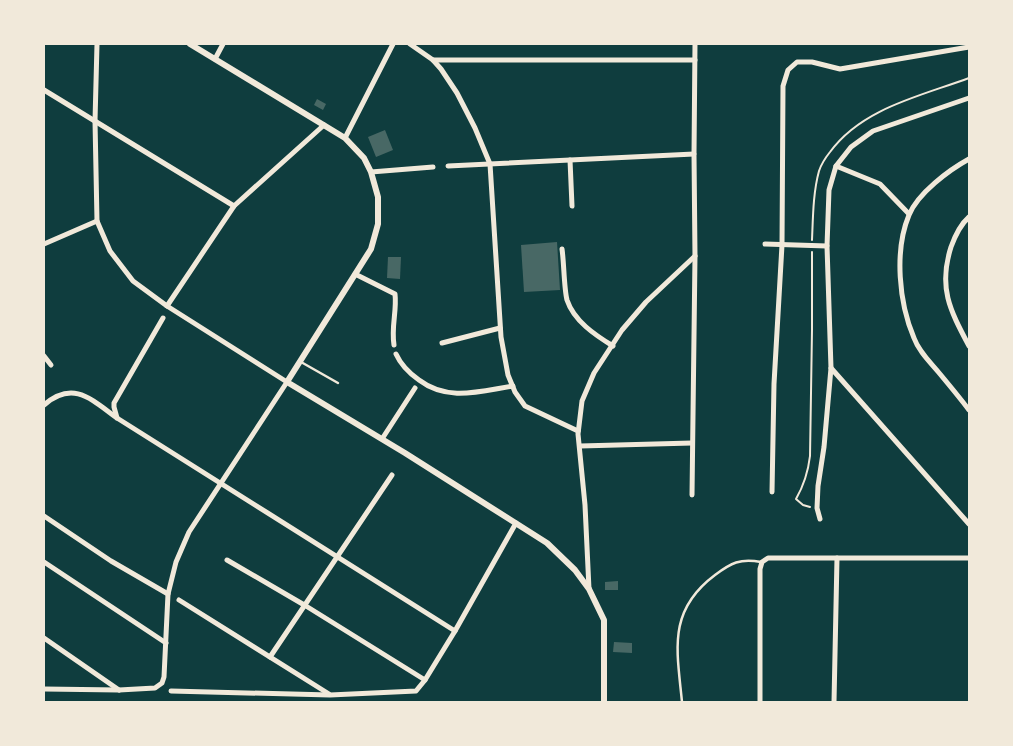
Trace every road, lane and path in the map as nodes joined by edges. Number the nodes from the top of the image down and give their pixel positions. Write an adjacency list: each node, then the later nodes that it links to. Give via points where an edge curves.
1 (97, 44): 14 (street)
2 (190, 44): 8 (street)
3 (223, 44): 8 (street)
4 (393, 44): 16 (street)
5 (410, 44): 9 (street)
6 (695, 44): 10 (street)
7 (969, 47): 32 (street, via 840,69 797,62 788,70 784,86)
8 (215, 59): 15 (street)
9 (433, 60): 10 (street); 20 (street, via 457,93)
10 (695, 60): 17 (street)
11 (969, 78): 33 (path, via 870,117 836,143 819,170)
12 (44, 90): 14 (street)
13 (969, 98): 22 (street, via 872,131 851,147)
14 (94, 121): 25 (street); 29 (street)
15 (324, 125): 16 (street); 25 (street)
16 (345, 138): 24 (street, via 364,158)
17 (694, 154): 19 (street); 36 (street)
18 (969, 159): 27 (street, via 952,168 921,197)
19 (570, 160): 20 (street); 26 (street)
20 (490, 164): 21 (street); 40 (street)
21 (448, 166)
22 (836, 166): 27 (street, via 880,184); 34 (street, via 829,190)
23 (433, 168): 24 (street)
24 (371, 172): 37 (street, via 378,197 378,224 370,249)
25 (234, 206): 38 (street)
26 (572, 206)
27 (909, 214): 55 (street, via 902,238 899,279 914,338)
28 (969, 217): 44 (street, via 954,239 946,264 945,287 952,313)
29 (97, 221): 30 (street); 38 (street, via 110,251 133,281)
30 (44, 244)
31 (765, 244): 32 (street)
32 (782, 245): 33 (street); 63 (street)
33 (811, 245): 34 (street); 65 (path, via 810,456 807,475 796,499 803,505)
34 (827, 246): 49 (street)
35 (562, 250): 43 (street, via 567,300 587,328)
36 (696, 256): 43 (street, via 646,302); 59 (street)
37 (355, 274): 42 (street, via 395,294); 47 (street)
38 (168, 306): 50 (street)
39 (163, 318): 56 (street, via 114,403)
40 (500, 328): 41 (street); 52 (street)
41 (442, 343)
42 (394, 345)
43 (613, 346): 57 (street, via 594,373 582,401)
44 (969, 346)
45 (396, 354): 52 (street, via 410,374 431,389 460,394)
46 (44, 356): 48 (street)
47 (300, 362): 50 (street); 51 (lane)
48 (51, 365)
49 (831, 368): 65 (street); 69 (street)
50 (287, 382): 58 (street); 62 (street)
51 (338, 383)
52 (513, 386): 57 (street, via 525,406)
53 (415, 388): 58 (street)
54 (44, 406): 56 (street, via 54,397 69,392 89,398)
55 (969, 410)
56 (117, 418): 62 (street)
57 (578, 431): 60 (street)
58 (382, 439): 68 (street)
59 (692, 443): 60 (street); 64 (street)
60 (580, 446): 76 (street)
61 (392, 475): 70 (street)
62 (221, 484): 70 (street); 77 (street, via 189,532 176,562)
63 (772, 492)
64 (692, 495)
65 (817, 508): 67 (street)
66 (44, 516): 77 (street)
67 (820, 519)
68 (516, 523): 76 (street, via 547,543); 80 (street)
69 (969, 524)
70 (337, 558): 79 (street); 80 (street)
71 (837, 558): 72 (street); 75 (street, via 768,558); 92 (street)
72 (969, 558)
73 (226, 560): 79 (street)
74 (44, 562): 82 (street)
75 (762, 562): 90 (lane, via 748,559 730,564 690,600 680,619 677,643); 91 (street)
76 (589, 589): 89 (street, via 604,620)
77 (168, 594): 82 (street)
78 (179, 600): 83 (street)
79 (306, 606): 83 (street); 84 (street)
80 (455, 631): 84 (street)
81 (44, 638): 86 (street)
82 (166, 643): 86 (street, via 164,677 160,686)
83 (270, 657): 88 (street)
84 (425, 680): 88 (street, via 416,691)
85 (44, 689): 86 (street)
86 (119, 690)
87 (171, 691): 88 (street)
88 (330, 695)
89 (604, 702)
90 (682, 702)
91 (760, 702)
92 (834, 702)

